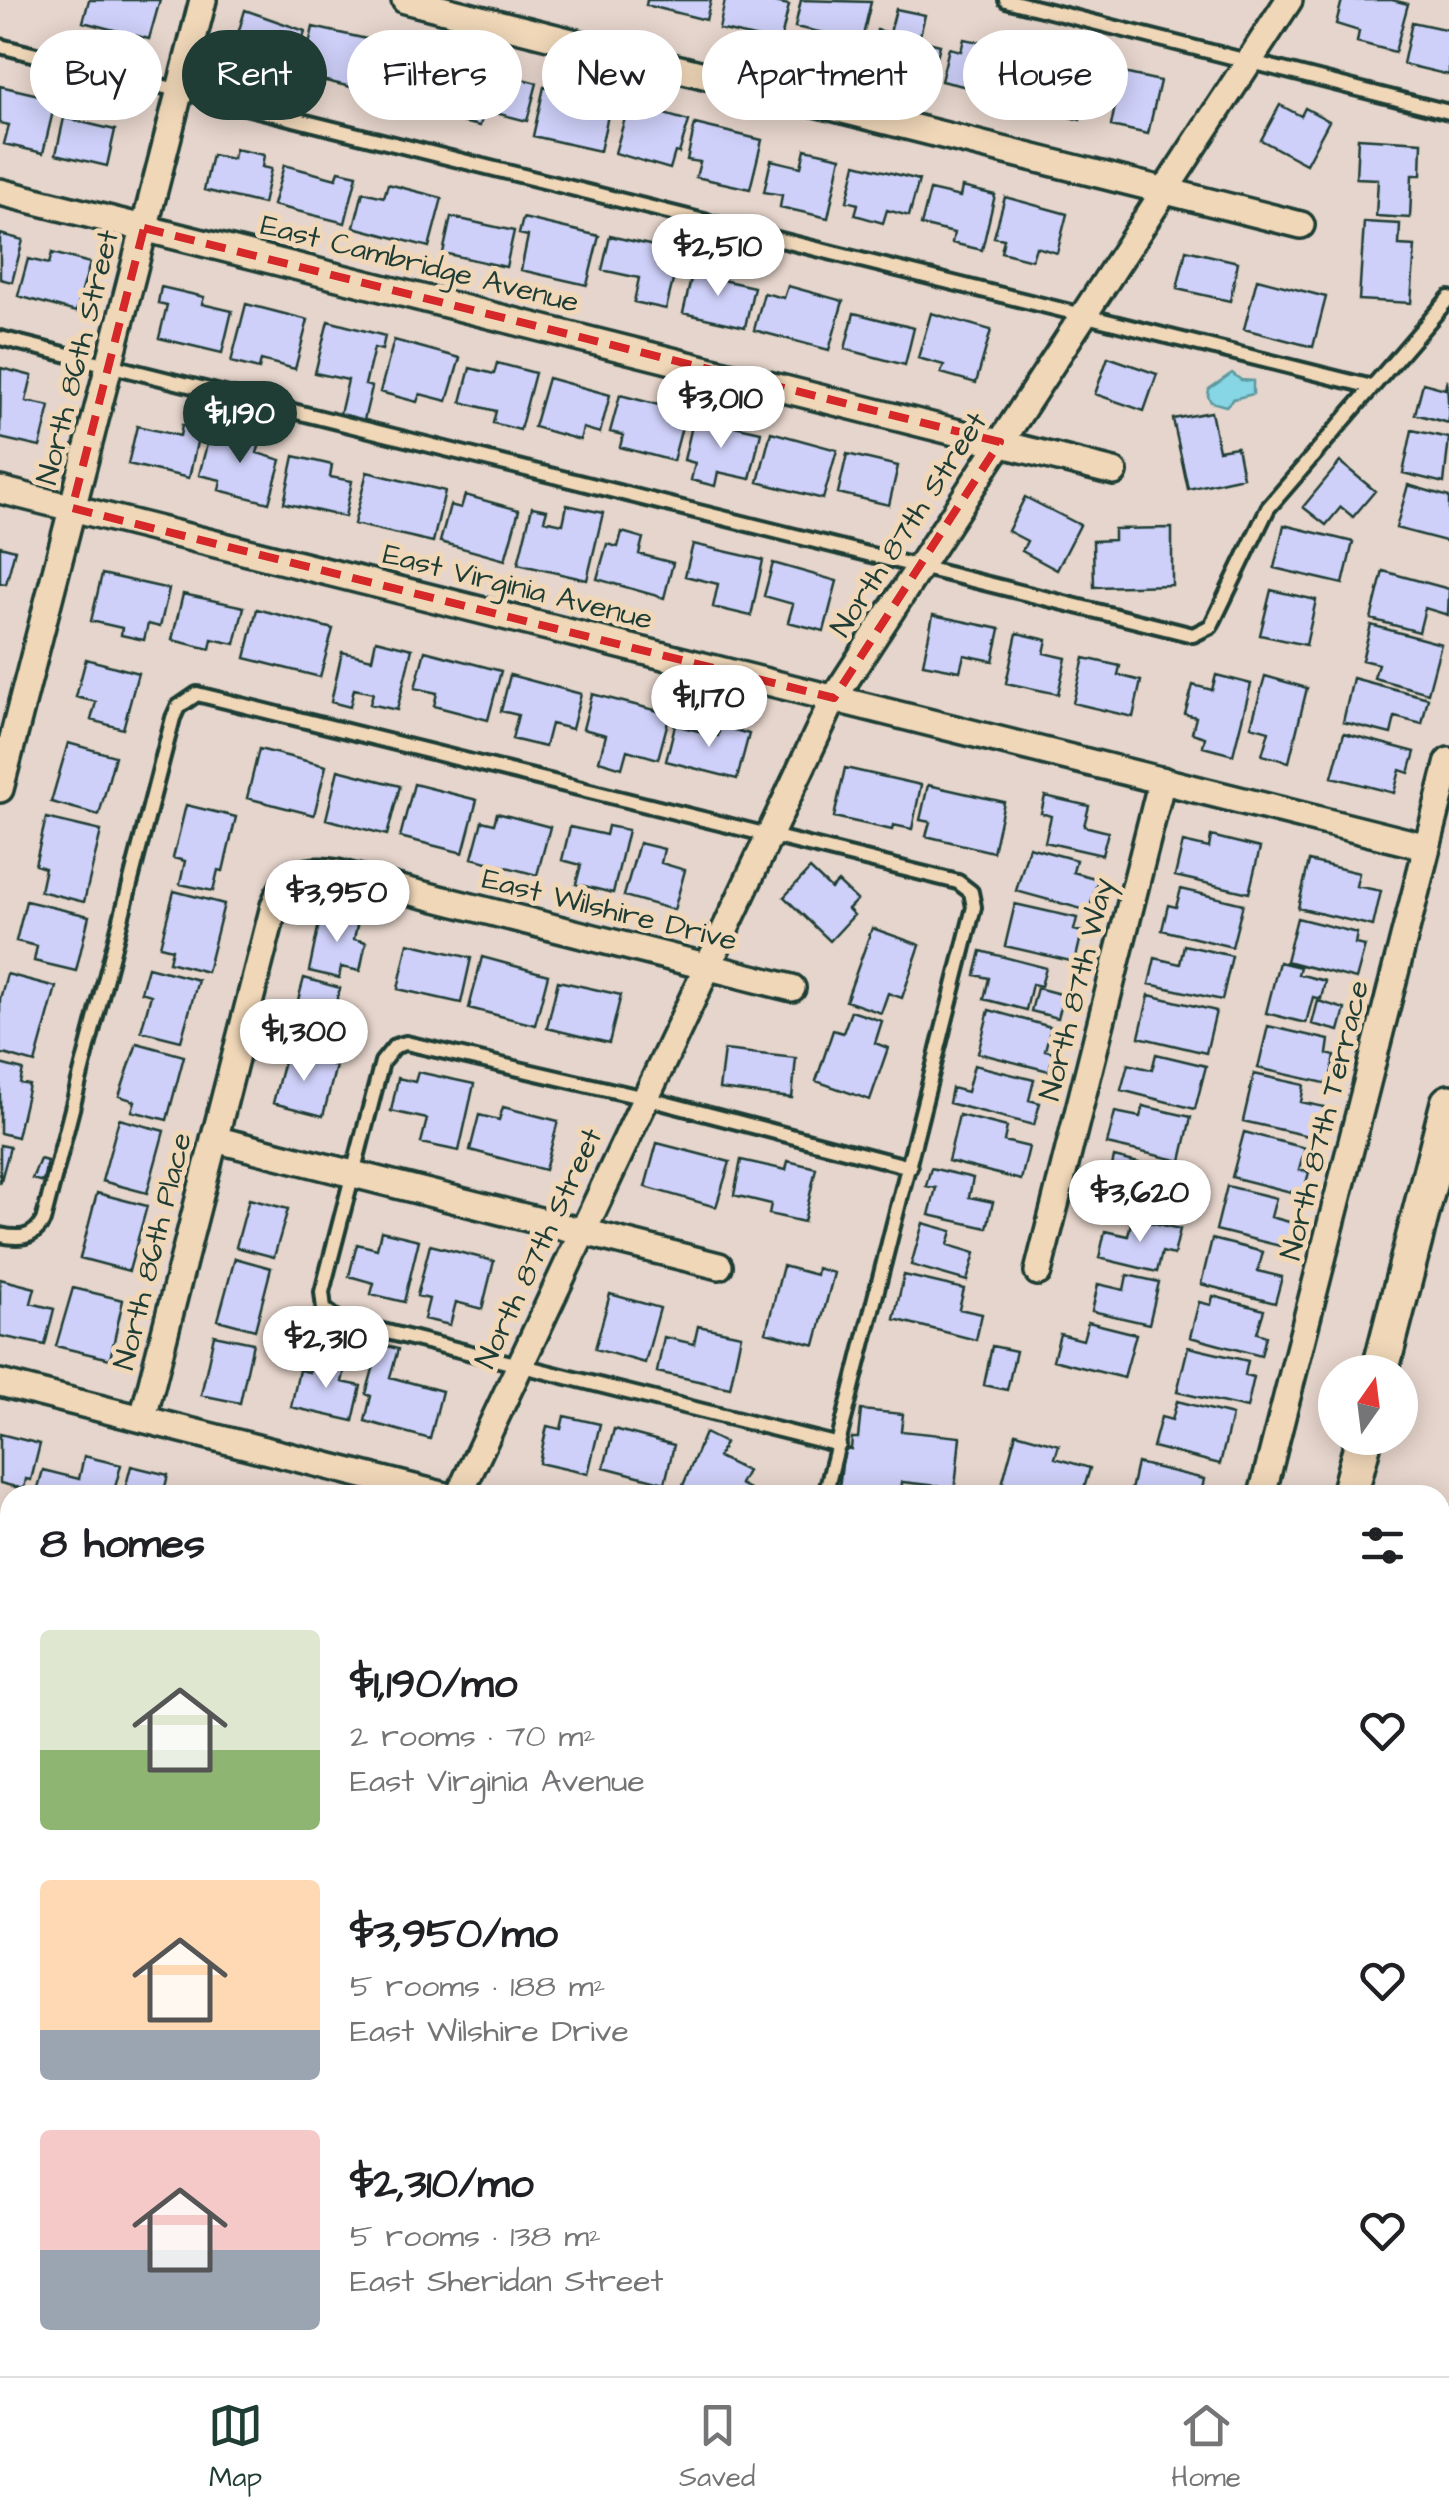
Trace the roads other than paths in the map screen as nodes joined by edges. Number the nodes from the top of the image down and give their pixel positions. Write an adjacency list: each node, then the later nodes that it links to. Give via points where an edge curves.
1 (203, 0): 7 (street, North 86th Street)
2 (405, 0): 9 (street)
3 (1006, 0): 6 (lane)
4 (1289, 0): 6 (street, North 87th Street)
5 (0, 46): 7 (lane)
6 (1249, 60): 8 (lane); 9 (street, North 87th Street)
7 (179, 90): 12 (street, North 86th Street); 14 (lane)
8 (1449, 112)
9 (1164, 190): 11 (street); 14 (street, North 87th Street)
10 (0, 192): 12 (street, East Cambridge Avenue)
11 (1301, 226)
12 (144, 228): 16 (street, North 86th Street); 18 (street, East Cambridge Avenue)
13 (1449, 298): 17 (lane)
14 (1083, 316): 17 (lane); 18 (street, North 87th Street)
15 (0, 338): 16 (lane)
16 (109, 365): 21 (street, North 86th Street); 22 (lane)
17 (1372, 387): 22 (lane, via 1268,508 1203,632 1183,635)
18 (1000, 442): 19 (street, East Cambridge Avenue); 22 (street, North 87th Street)
19 (1114, 472)
20 (0, 490): 21 (street, East Virginia Avenue)
21 (72, 508): 23 (street, East Virginia Avenue); 26 (street, North 86th Street)
22 (918, 567): 23 (street, North 87th Street)
23 (834, 698): 25 (street, East Virginia Avenue); 27 (street, North 87th Street)
24 (1449, 761): 28 (street, North 87th Terrace)
25 (1162, 780): 28 (street, East Virginia Avenue); 40 (street, North 87th Way)
26 (0, 789)
27 (769, 834): 30 (street, North 87th Street); 35 (lane, via 958,882 971,892 974,907); 38 (lane, via 212,696 186,699 173,718 43,1220 22,1238)
28 (1427, 847): 50 (street, North 87th Terrace)
29 (296, 875): 30 (street, East Wilshire Drive, via 338,873); 34 (street, North 86th Place, via 274,906)
30 (707, 968): 31 (street, East Wilshire Drive); 32 (street, North 87th Street)
31 (792, 988)
32 (644, 1098): 35 (lane); 36 (lane, via 406,1043 382,1062); 37 (street, North 87th Street)
33 (1449, 1103): 41 (main road)
34 (214, 1140): 36 (street); 44 (street, North 86th Place)
35 (910, 1166): 45 (lane)
36 (353, 1174): 37 (street); 42 (lane, via 322,1292 324,1310 339,1320)
37 (582, 1232): 39 (street); 42 (street, North 87th Street)
38 (0, 1235)
39 (720, 1266)
40 (1038, 1272)
41 (1384, 1355)
42 (519, 1365): 45 (lane); 48 (street, North 87th Street)
43 (0, 1383): 44 (street)
44 (143, 1418): 47 (street)
45 (839, 1445): 49 (lane)
46 (1360, 1455): 51 (main road)
47 (403, 1485)
48 (464, 1485)
49 (828, 1485)
50 (1265, 1485)
51 (1352, 1485)

